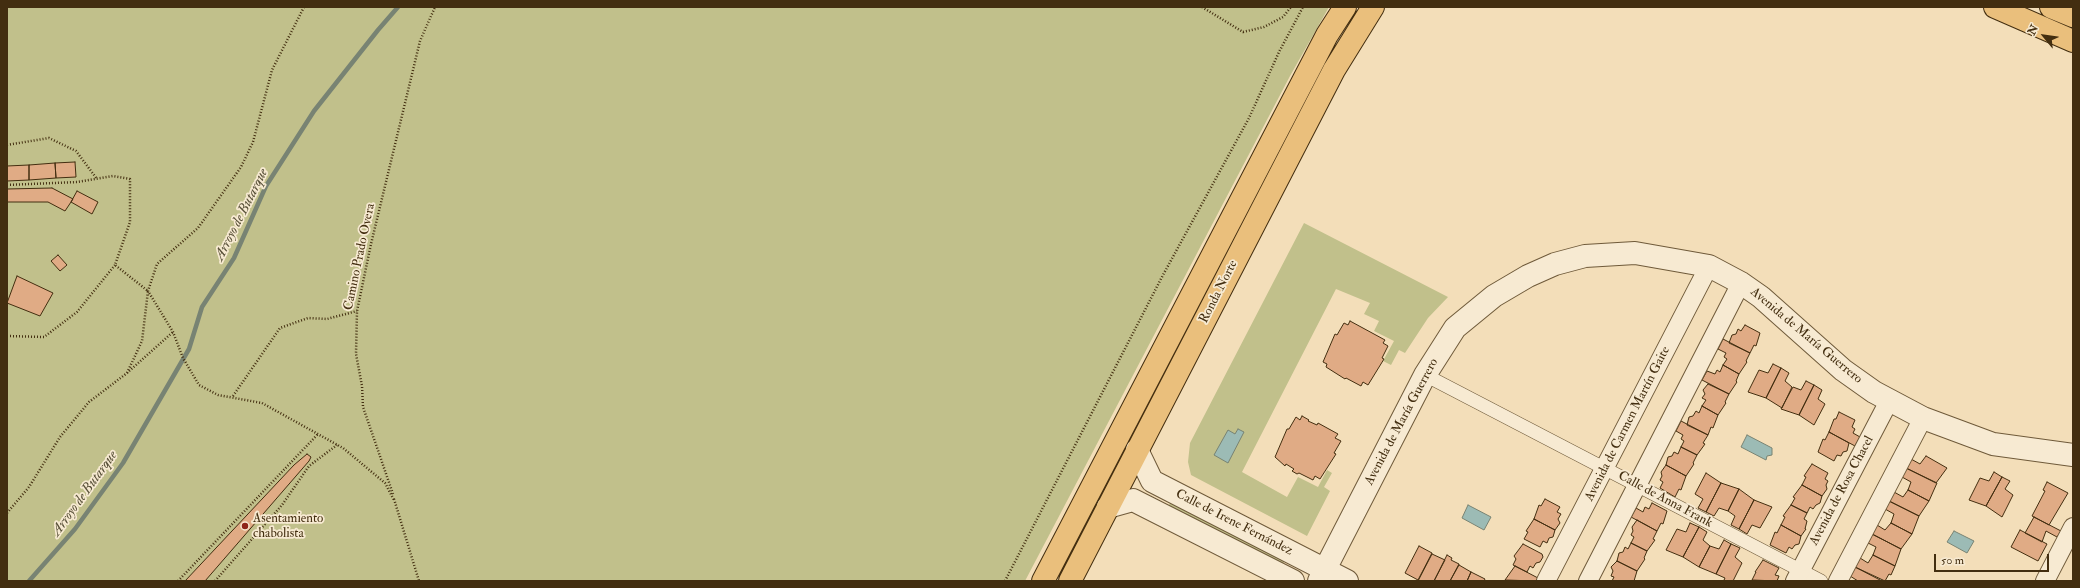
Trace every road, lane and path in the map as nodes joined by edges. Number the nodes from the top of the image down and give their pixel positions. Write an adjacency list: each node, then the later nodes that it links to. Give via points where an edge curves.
1 (304, 7): 18 (path, via 272,70 253,142 241,167 198,228 157,264)
2 (435, 7): 19 (path, Camino Prado Overa, via 420,41)
3 (1202, 7): 4 (path, via 1244,32 1270,24 1283,17)
4 (1291, 7)
5 (1303, 7): 42 (path, via 1249,118 1163,275)
6 (1345, 7): 43 (main road, Ronda Norte, via 1327,35)
7 (1373, 7): 29 (main road, Ronda Norte, via 1334,70)
8 (1995, 7): 11 (main road)
9 (2051, 7): 10 (main road)
10 (2073, 16)
11 (2073, 41)
12 (7, 145): 13 (path, via 50,138 76,151)
13 (97, 178): 14 (path, via 77,182); 15 (path, via 113,176 130,179 130,222)
14 (7, 185)
15 (115, 265): 18 (path); 21 (path, via 77,312 44,337)
16 (1709, 266): 17 (street, Avenida de María Guerrero); 23 (street, Avenida de María Guerrero, via 1635,253 1585,256 1555,264 1494,296 1455,328); 31 (street, Avenida de Carmen Martín Gaite)
17 (1741, 283): 25 (street, Avenida de María Guerrero, via 1761,297 1843,370); 32 (street)
18 (148, 291): 20 (path); 22 (path, via 142,341)
19 (357, 311): 24 (path, via 327,319 308,318 280,328); 33 (path, Camino Prado Overa, via 356,354 363,406)
20 (173, 332): 22 (path); 24 (path, via 183,358 199,385 218,395)
21 (7, 336)
22 (127, 373): 35 (path, via 89,402 60,437 29,487)
23 (1425, 375): 31 (street, Calle de Anna Frank); 37 (street, Avenida de María Guerrero)
24 (233, 396): 27 (path, via 262,403)
25 (1889, 401): 26 (street, Avenida de María Guerrero); 38 (street, Avenida de Rosa Chacel)
26 (1923, 418): 30 (street, Avenida de María Guerrero, via 1993,444); 50 (street)
27 (318, 434): 28 (path); 39 (path)
28 (337, 445): 33 (path, via 385,483); 40 (path, via 309,466 282,505)
29 (1138, 450): 34 (main road, Ronda Norte); 37 (street, Calle de Irene Fernández, via 1152,481)
30 (2073, 455)
31 (1605, 469): 32 (street, Calle de Anna Frank); 47 (street, Avenida de Carmen Martín Gaite)
32 (1637, 486): 38 (street, Calle de Anna Frank); 48 (street)
33 (394, 500): 41 (path, Camino Prado Overa)
34 (1108, 506): 44 (main road, Ronda Norte); 45 (street, Calle de Irene Fernández, via 1133,500)
35 (7, 512)
36 (2073, 527): 51 (street)
37 (1322, 575): 46 (street, Calle de Irene Fernández)
38 (1797, 576): 49 (street, Calle de Anna Frank)
39 (178, 581)
40 (215, 581)
41 (419, 581)
42 (1005, 581)
43 (1043, 581)
44 (1070, 581)
45 (1293, 581)
46 (1347, 581)
47 (1546, 581)
48 (1588, 581)
49 (1821, 581)
50 (1838, 581)
51 (2045, 581)

